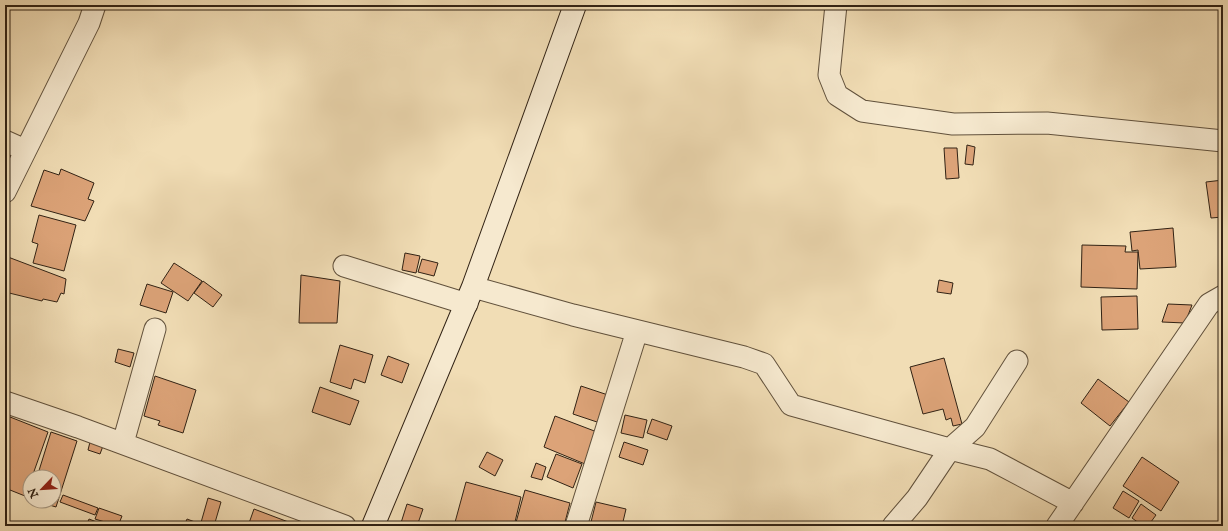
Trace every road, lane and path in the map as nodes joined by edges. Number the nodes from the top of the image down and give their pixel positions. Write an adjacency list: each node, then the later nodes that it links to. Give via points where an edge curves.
1 (95, 5): 6 (street, via 89,23)
2 (575, 5): 10 (street)
3 (836, 5): 5 (street, via 829,75 837,95 862,111 953,124 1047,123)
4 (5, 141): 6 (street)
5 (1223, 141)
6 (25, 150): 7 (street)
7 (5, 192)
8 (344, 266): 10 (street)
9 (1223, 295): 17 (street, via 1209,304)
10 (470, 296): 12 (street, via 573,315); 19 (street)
11 (155, 329): 15 (street)
12 (637, 331): 16 (street, via 764,364 791,405); 20 (street)
13 (1017, 361): 16 (street, via 975,427)
14 (5, 402): 15 (street)
15 (122, 443): 18 (street)
16 (950, 449): 17 (street, via 990,459); 21 (street, via 917,498)
17 (1073, 503): 22 (street)
18 (345, 526)
19 (373, 526)
20 (576, 526)
21 (893, 526)
22 (1057, 526)

